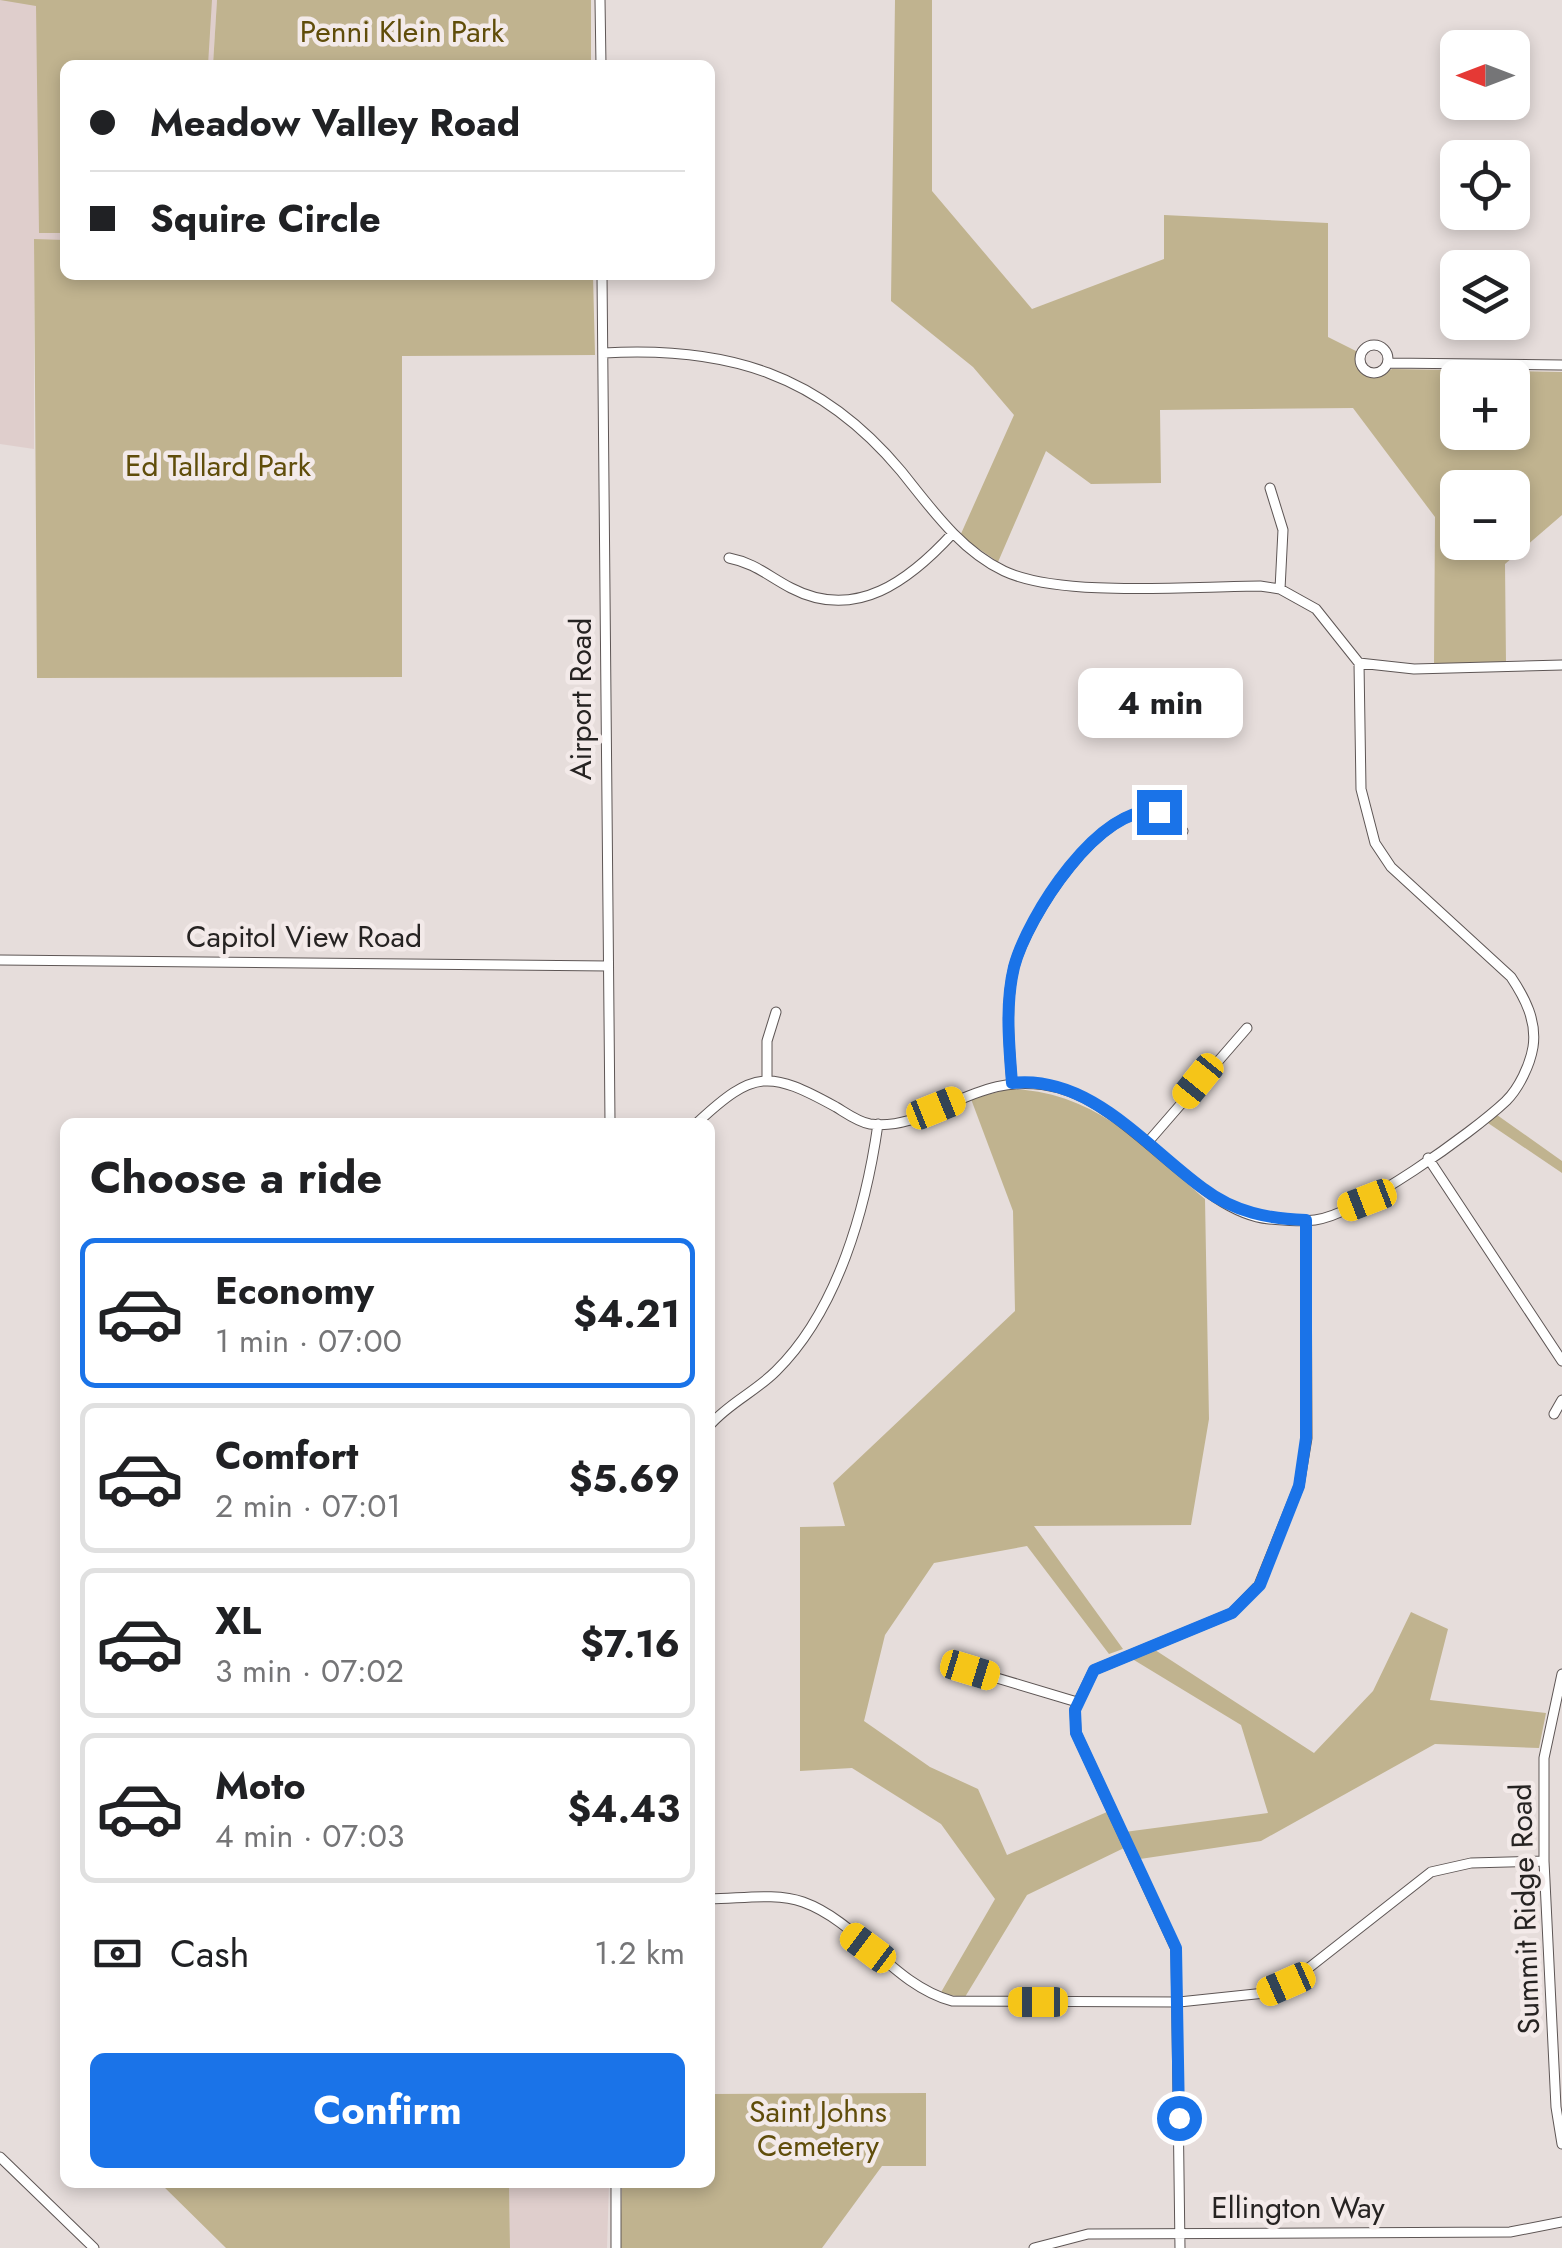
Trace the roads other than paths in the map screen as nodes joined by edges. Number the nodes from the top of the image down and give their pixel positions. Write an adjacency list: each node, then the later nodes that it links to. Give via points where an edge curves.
1 (600, 0): 2 (street)
2 (601, 60)
3 (602, 280): 4 (street, Airport Road)
4 (604, 353): 8 (street, via 698,353 790,381 875,440); 15 (street, Airport Road)
5 (1388, 363): 6 (street)
6 (1562, 365)
7 (1270, 488): 10 (street, via 1283,530)
8 (954, 533): 9 (street, via 897,584 851,602 824,601 753,562); 10 (street, via 982,558 1033,580)
9 (729, 558)
10 (1280, 589): 11 (street, via 1316,609)
11 (1360, 663): 12 (street, via 1414,669); 24 (street, via 1360,789 1375,843 1390,867 1512,977 1534,1030 1526,1070 1506,1101)
12 (1562, 665)
13 (1183, 831): 19 (street, via 1159,812 1131,812 1085,849 1036,910 1014,966)
14 (0, 960): 15 (street, Capitol View Road)
15 (608, 966): 20 (street, Airport Road)
16 (776, 1012): 18 (street, via 767,1041)
17 (1246, 1028): 23 (street)
18 (768, 1080): 21 (street, via 736,1087); 22 (street)
19 (1012, 1083): 22 (street); 23 (street, via 1072,1092)
20 (610, 1118)
21 (702, 1118)
22 (878, 1124): 29 (street, via 862,1200 812,1331 774,1374)
23 (1148, 1142): 25 (street, via 1206,1191 1263,1218)
24 (1428, 1158): 25 (street, via 1367,1200); 26 (street)
25 (1306, 1220): 32 (street, via 1306,1438 1299,1486 1260,1585 1232,1613 1094,1670)
26 (1562, 1361)
27 (1562, 1400): 28 (street)
28 (1554, 1414)
29 (715, 1420)
30 (970, 1670): 32 (street)
31 (1562, 1674): 33 (street, Summit Ridge Road, via 1544,1758)
32 (1077, 1702): 35 (street, via 1076,1733 1176,1948)
33 (1544, 1861): 35 (street, via 1470,1862 1432,1872 1286,1984 1237,2000); 36 (street, Summit Ridge Road)
34 (715, 1899): 35 (street, via 785,1898 815,1906 922,1989 952,2001)
35 (1178, 2002): 41 (street)
36 (1559, 2072): 37 (street, Summit Ridge Road)
37 (1562, 2144)
38 (0, 2157): 42 (street)
39 (616, 2188): 43 (street)
40 (1562, 2222): 41 (street, Ellington Way, via 1510,2232)
41 (1180, 2233): 44 (street, Ellington Way, via 1088,2234); 45 (street)
42 (94, 2248)
43 (616, 2248)
44 (1034, 2248)
45 (1180, 2248)

